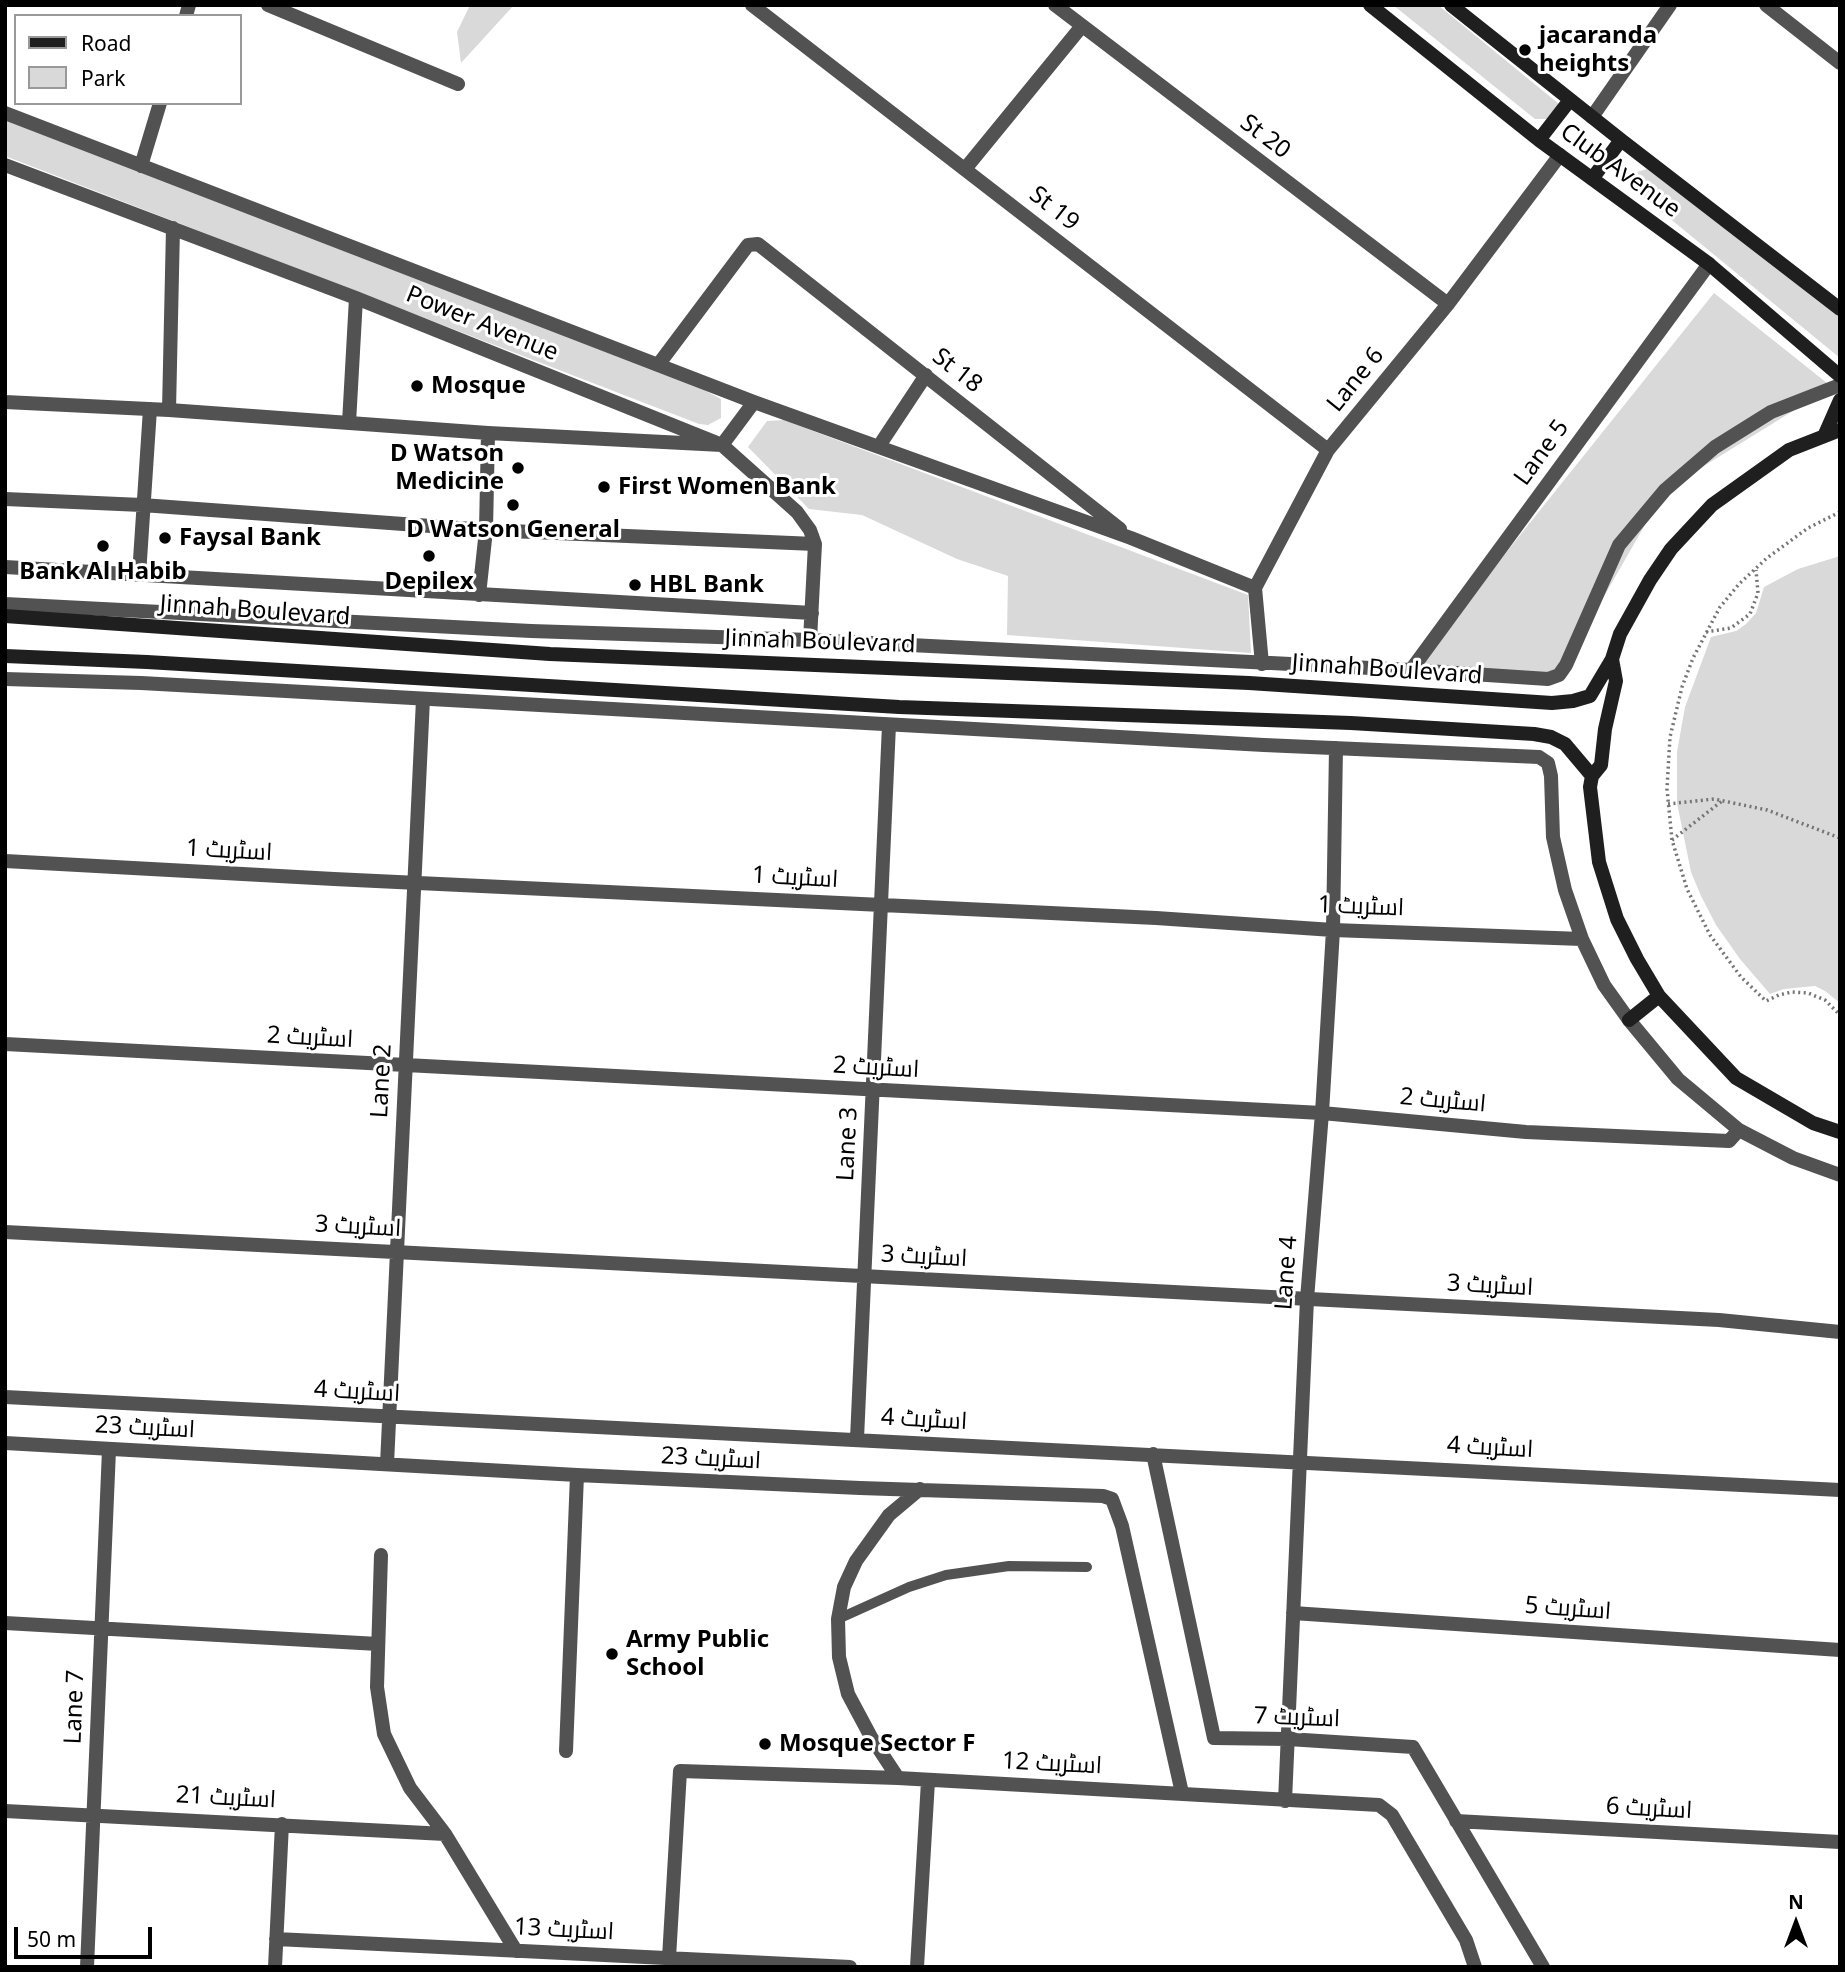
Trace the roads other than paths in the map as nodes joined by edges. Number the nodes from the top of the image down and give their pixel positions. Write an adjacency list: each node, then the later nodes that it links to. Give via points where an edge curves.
1 (268, 5): 10 (street)
2 (752, 5): 20 (street, St 19)
3 (1055, 5): 8 (street, St 20)
4 (1370, 5): 15 (street, Club Avenue)
5 (1451, 5): 11 (street, Club Avenue)
6 (1670, 5): 14 (street)
7 (1766, 5): 9 (street)
8 (1082, 26): 20 (street); 25 (street, St 20)
9 (1840, 62)
10 (458, 84)
11 (1570, 100): 14 (street, Club Avenue); 15 (street)
12 (159, 105): 19 (street)
13 (5, 113): 19 (street, Power Avenue)
14 (1592, 117): 16 (street, Club Avenue)
15 (1539, 140): 17 (street, Club Avenue)
16 (1621, 140): 21 (street); 26 (street, Club Avenue)
17 (1560, 155): 21 (street, Club Avenue); 25 (street, Lane 6)
18 (5, 165): 22 (street, Power Avenue)
19 (141, 166): 27 (street, Power Avenue)
20 (965, 169): 42 (street, St 19)
21 (1592, 179): 23 (street, Club Avenue)
22 (173, 228): 24 (street, Power Avenue); 35 (street)
23 (1709, 264): 29 (street, Club Avenue); 59 (street, Lane 5)
24 (356, 298): 36 (street); 40 (street, Power Avenue)
25 (1448, 304): 42 (street, Lane 6)
26 (1840, 309)
27 (657, 365): 28 (street, St 18, via 747,245 758,244); 33 (street, Power Avenue)
28 (926, 375): 41 (street); 46 (street, St 18)
29 (1840, 376)
30 (1840, 385): 59 (street, via 1771,412 1715,447 1665,490 1619,545 1559,675 1548,679)
31 (1840, 400): 39 (street)
32 (5, 402): 34 (street)
33 (754, 402): 40 (street); 41 (street, Power Avenue)
34 (150, 409): 35 (street); 44 (street)
35 (169, 410): 36 (street)
36 (349, 423): 38 (street)
37 (1840, 430): 39 (street)
38 (488, 433): 40 (street); 45 (street)
39 (1825, 434): 57 (street, via 1790,450 1712,505 1671,549 1650,580 1620,634)
40 (722, 445): 47 (street, Power Avenue, via 797,512)
41 (880, 446): 46 (street, Power Avenue)
42 (1328, 450): 50 (street, Lane 6)
43 (5, 499): 44 (street)
44 (142, 505): 45 (street); 49 (street)
45 (486, 530): 47 (street); 51 (street)
46 (1131, 538): 50 (street)
47 (815, 544): 53 (street)
48 (5, 567): 49 (street)
49 (139, 575): 51 (street)
50 (1255, 588): 58 (street)
51 (479, 596): 53 (street)
52 (5, 604): 55 (street)
53 (812, 612): 55 (street)
54 (5, 616): 57 (street, Jinnah Boulevard, via 550,654 1236,682 1552,704 1590,695)
55 (810, 640): 58 (street)
56 (5, 656): 64 (street, via 899,707 1534,734 1565,744)
57 (1612, 659): 64 (street, via 1616,681 1601,765)
58 (1262, 664): 59 (street)
59 (1412, 670)
60 (5, 679): 61 (street)
61 (423, 699): 62 (street); 66 (street, Lane 2)
62 (890, 724): 63 (street); 67 (street, Lane 3)
63 (1336, 748): 68 (street, Lane 4); 69 (street, via 1539,757 1548,762 1553,836)
64 (1592, 776): 70 (street, via 1591,811 1599,862 1617,919)
65 (5, 861): 66 (street, اسٹریٹ 1)
66 (414, 883): 67 (street, اسٹریٹ 1); 73 (street, Lane 2)
67 (881, 905): 68 (street, اسٹریٹ 1); 74 (street, Lane 3)
68 (1333, 930): 69 (street, اسٹریٹ 1); 75 (street, Lane 4)
69 (1582, 939): 71 (street, via 1604,985)
70 (1659, 996): 71 (street); 77 (street, via 1736,1078 1813,1123)
71 (1629, 1020): 76 (street, via 1678,1079)
72 (5, 1044): 73 (street, اسٹریٹ 2)
73 (406, 1066): 74 (street, اسٹریٹ 2); 80 (street, Lane 2)
74 (873, 1091): 75 (street, اسٹریٹ 2); 81 (street, Lane 3)
75 (1322, 1113): 76 (street, اسٹریٹ 2, via 1525,1132 1729,1141); 82 (street, Lane 4)
76 (1739, 1130): 78 (street, via 1793,1158)
77 (1840, 1132)
78 (1840, 1175)
79 (5, 1232): 80 (street, اسٹریٹ 3)
80 (397, 1252): 81 (street, اسٹریٹ 3); 85 (street, Lane 2)
81 (865, 1276): 82 (street, اسٹریٹ 3); 86 (street, Lane 3)
82 (1307, 1299): 83 (street, اسٹریٹ 3, via 1719,1320); 90 (street, Lane 4)
83 (1840, 1332)
84 (5, 1397): 85 (street, اسٹریٹ 4)
85 (390, 1416): 86 (street, اسٹریٹ 4); 91 (street, Lane 2)
86 (857, 1439): 89 (street, اسٹریٹ 4)
87 (5, 1443): 88 (street, اسٹریٹ 23)
88 (109, 1450): 91 (street, اسٹریٹ 23); 100 (street, Lane 7)
89 (1153, 1454): 90 (street, اسٹریٹ 4); 103 (street, اسٹریٹ 7, via 1214,1738)
90 (1299, 1461): 94 (street, اسٹریٹ 4); 97 (street, Lane 4)
91 (387, 1464): 92 (street, اسٹریٹ 23)
92 (577, 1475): 93 (street, اسٹریٹ 23); 104 (street)
93 (920, 1489): 98 (street, via 890,1515 856,1561 844,1587); 107 (street, اسٹریٹ 23, via 1112,1499)
94 (1840, 1490)
95 (381, 1555): 101 (street)
96 (1087, 1567): 98 (lane, via 1009,1566 946,1575)
97 (1293, 1614): 102 (street, اسٹریٹ 5); 103 (street, Lane 4)
98 (838, 1619): 105 (street, via 839,1657 848,1694)
99 (5, 1623): 100 (street)
100 (101, 1629): 101 (street); 110 (street, Lane 7)
101 (379, 1644): 113 (street, via 377,1687 384,1734 410,1788)
102 (1840, 1650)
103 (1288, 1739): 108 (street, Lane 4); 111 (street, اسٹریٹ 7, via 1413,1747)
104 (566, 1751)
105 (898, 1778): 106 (street, اسٹریٹ 12); 117 (street, اسٹریٹ 12, via 680,1771)
106 (928, 1781): 107 (street, اسٹریٹ 12); 121 (street)
107 (1182, 1793): 108 (street, اسٹریٹ 12)
108 (1285, 1801): 122 (street, اسٹریٹ 12, via 1379,1805 1392,1815 1466,1940)
109 (5, 1811): 110 (street, اسٹریٹ 21)
110 (93, 1815): 112 (street, اسٹریٹ 21); 118 (street, Lane 7)
111 (1456, 1821): 114 (street, اسٹریٹ 6); 123 (street, اسٹریٹ 7)
112 (282, 1824): 113 (street, اسٹریٹ 21); 115 (street)
113 (445, 1834): 116 (street)
114 (1840, 1842)
115 (276, 1939): 116 (street, اسٹریٹ 13); 119 (street)
116 (516, 1951): 117 (street, اسٹریٹ 13)
117 (669, 1958): 120 (street, اسٹریٹ 13)
118 (87, 1967)
119 (275, 1967)
120 (850, 1967)
121 (917, 1967)
122 (1475, 1967)
123 (1543, 1967)

